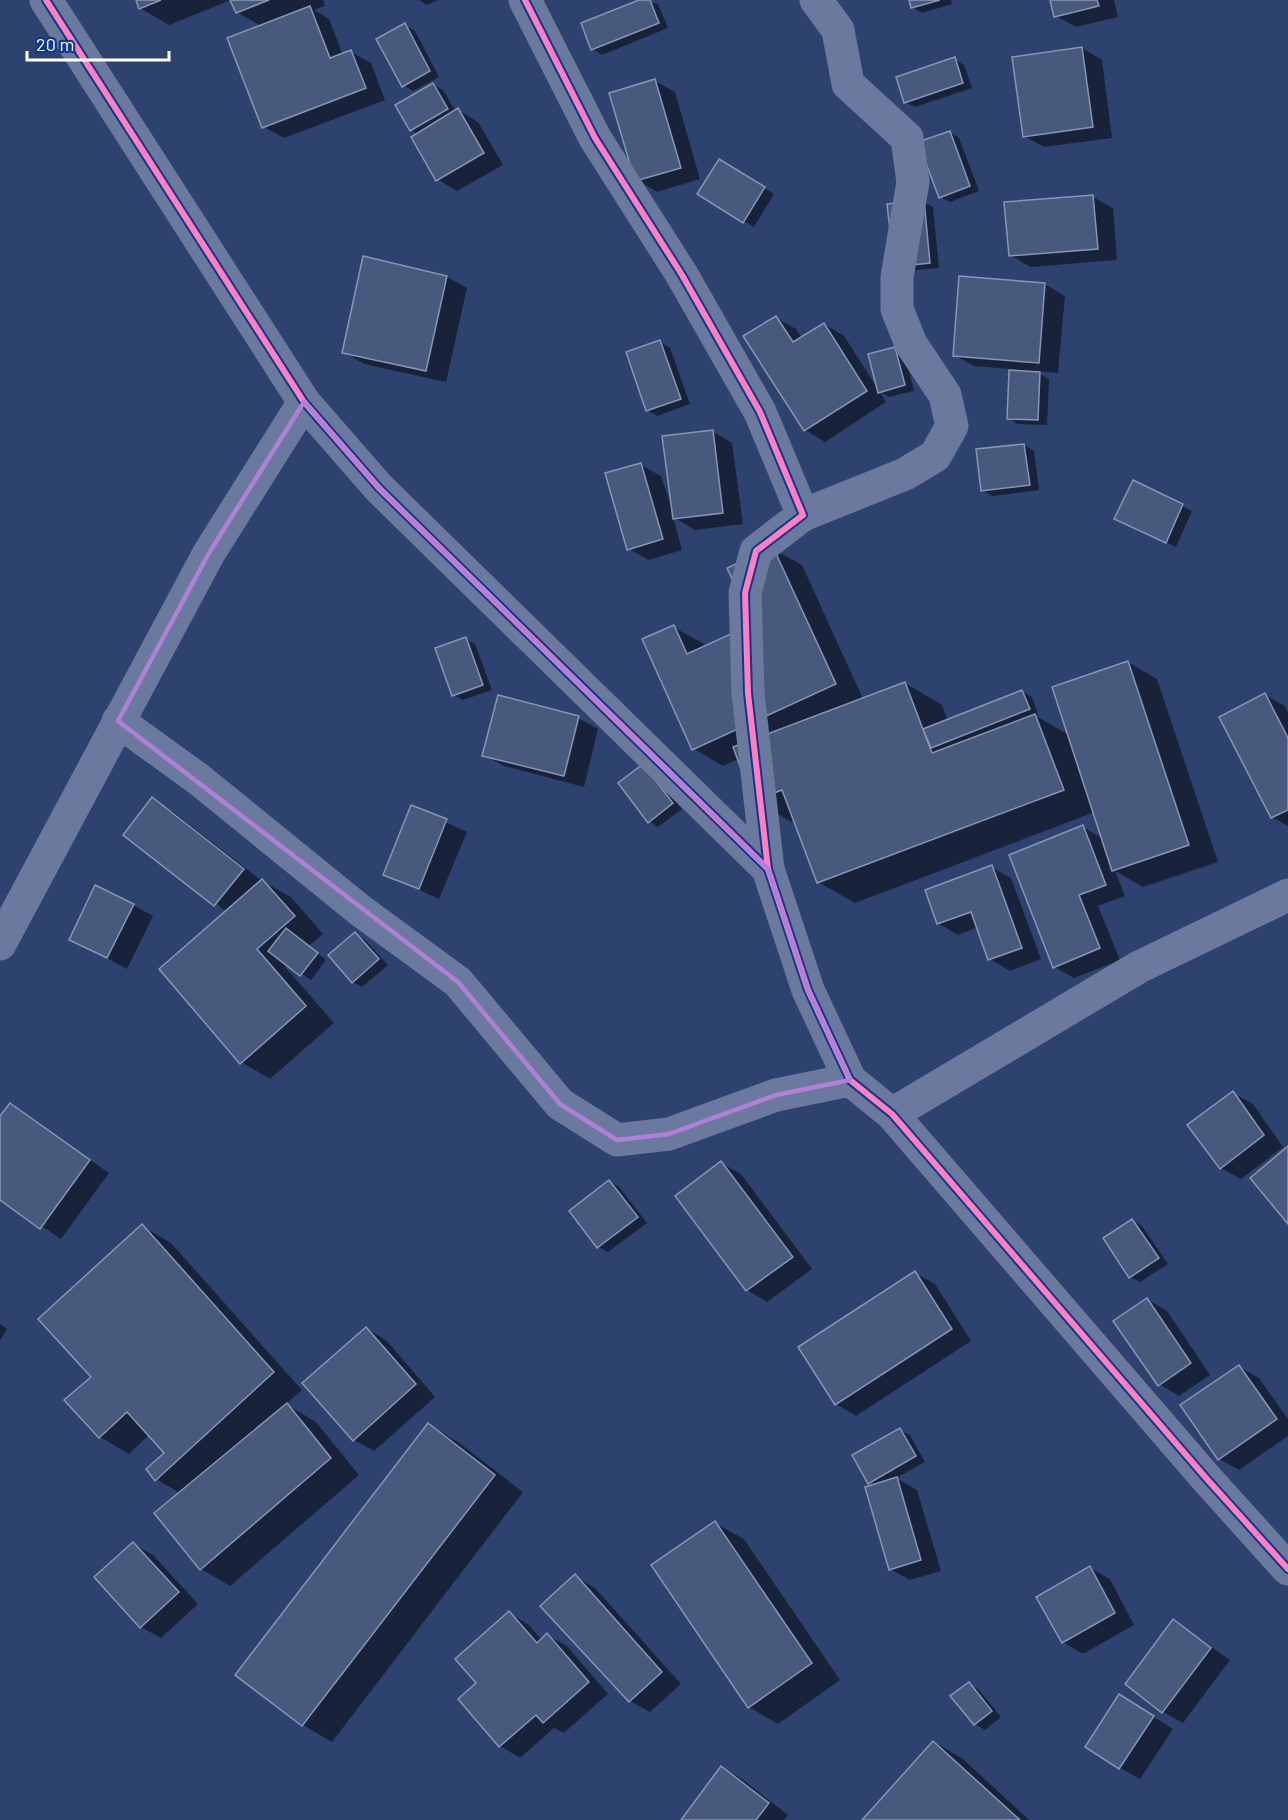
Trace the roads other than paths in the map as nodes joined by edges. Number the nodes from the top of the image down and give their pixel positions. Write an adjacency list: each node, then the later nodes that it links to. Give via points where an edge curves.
1 (46, 0): 4 (street)
2 (525, 0): 5 (street, via 595,138 682,275 760,412)
3 (816, 0): 5 (street, via 838,30 848,84 907,138 913,182 897,277 897,309 911,344 945,395 952,426 934,456 905,474)
4 (304, 402): 6 (street, via 209,553); 7 (street, via 379,488)
5 (803, 515): 7 (street, via 756,551 745,593 748,693)
6 (118, 721): 9 (street); 10 (street, via 197,778 360,911 458,982 560,1104 617,1140 669,1134 776,1095)
7 (768, 869): 10 (street, via 808,990)
8 (1288, 895): 11 (street, via 1139,967)
9 (0, 944)
10 (850, 1080): 11 (street)
11 (892, 1114): 12 (street)
12 (1288, 1569)

